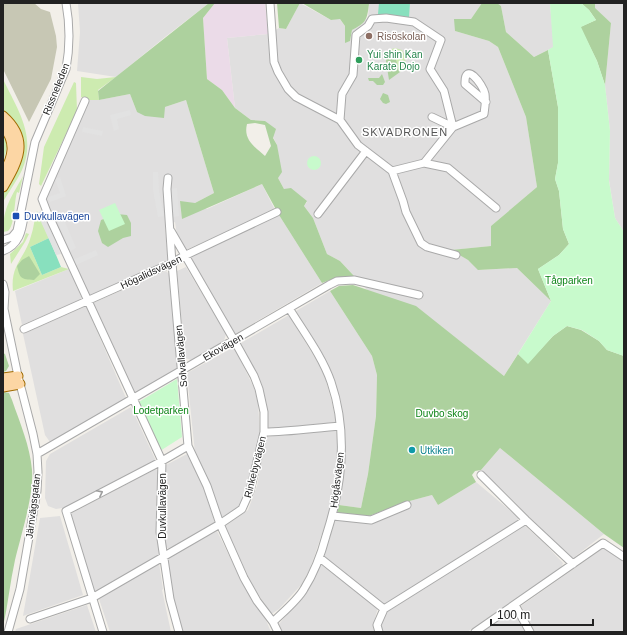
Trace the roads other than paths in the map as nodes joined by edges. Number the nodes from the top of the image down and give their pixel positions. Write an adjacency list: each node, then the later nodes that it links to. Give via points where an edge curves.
1 (66, 3): 13 (street, Rissneleden, via 66,69 35,142)
2 (270, 3): 7 (street, via 274,62 282,79 296,97)
3 (85, 101): 28 (street, Duvkullavägen, via 42,199)
4 (486, 102): 9 (street, via 484,114)
5 (3, 116): 16 (main road, via 17,133 20,148 17,163)
6 (432, 117): 9 (street)
7 (340, 120): 9 (street, via 342,94 353,75 356,35 368,26 372,19 386,18 414,22 441,40 430,69 444,91); 10 (street, via 358,145)
8 (3, 126): 14 (main road, via 12,143 11,158)
9 (453, 127): 11 (street)
10 (366, 151): 12 (street); 19 (street)
11 (424, 163): 12 (street); 17 (street, via 448,168)
12 (392, 170): 23 (street, via 406,212 422,243 427,247)
13 (29, 172): 21 (street, Rissneleden, via 17,231 12,237); 22 (street, Rissneleden, via 22,230 14,243)
14 (3, 174)
15 (168, 178): 20 (street, Solvallavägen)
16 (3, 187)
17 (496, 208)
18 (277, 212): 24 (street, Högalidsvägen)
19 (318, 214)
20 (170, 232): 24 (street, Rinkebyvägen); 25 (street, Solvallavägen)
21 (3, 240)
22 (3, 251)
23 (456, 255)
24 (184, 256): 25 (street, Högalidsvägen); 32 (street, Rinkebyvägen)
25 (172, 263): 28 (street, Högalidsvägen); 33 (street, Solvallavägen)
26 (3, 284): 29 (street, Järnvägsgatan)
27 (419, 295): 30 (street, Ekovägen, via 354,280 343,280 329,285)
28 (88, 301): 31 (street, Högalidsvägen); 37 (street, Duvkullavägen)
29 (4, 308): 35 (street, Järnvägsgatan)
30 (289, 308): 32 (street, Ekovägen); 38 (street, Högåsvägen, via 328,374)
31 (24, 329)
32 (234, 340): 33 (street, Ekovägen); 39 (street, Rinkebyvägen, via 259,389 264,412)
33 (182, 370): 37 (street, Ekovägen); 40 (street, Solvallavägen)
34 (3, 378): 35 (main road)
35 (19, 380): 36 (main road); 41 (street, Järnvägsgatan)
36 (3, 387)
37 (133, 399): 41 (street, Ekovägen); 42 (street, Duvkullavägen)
38 (340, 426): 39 (street); 45 (street, Högåsvägen, via 341,466)
39 (264, 432): 47 (street, Rinkebyvägen, via 245,504 237,514)
40 (188, 446): 42 (street); 47 (street, Solvallavägen, via 207,486)
41 (37, 454): 57 (street, Järnvägsgatan, via 37,491 20,589)
42 (162, 461): 48 (street, Duvkullavägen, via 160,532); 52 (street, one-way to 42, via 66,511)
43 (481, 475): 46 (street)
44 (407, 505): 45 (street, via 371,520)
45 (333, 516): 50 (street, Högåsvägen)
46 (526, 520): 51 (street); 54 (street)
47 (220, 524): 48 (street, Rinkebyvägen); 56 (street, Solvallavägen, via 244,578)
48 (164, 556): 52 (street, Rinkebyvägen); 59 (street, Duvkullavägen, via 170,598)
49 (624, 557): 51 (street, via 603,543)
50 (320, 558): 54 (street); 56 (street, Högåsvägen, via 304,590)
51 (573, 564): 53 (street)
52 (92, 598): 55 (street, Rinkebyvägen); 58 (street)
53 (515, 605): 62 (street); 63 (street)
54 (384, 609): 61 (street, via 377,625)
55 (30, 619)
56 (273, 622): 60 (street, Solvallavägen)
57 (8, 632)
58 (103, 632)
59 (179, 632)
60 (278, 632)
61 (378, 632)
62 (475, 632)
63 (530, 632)

